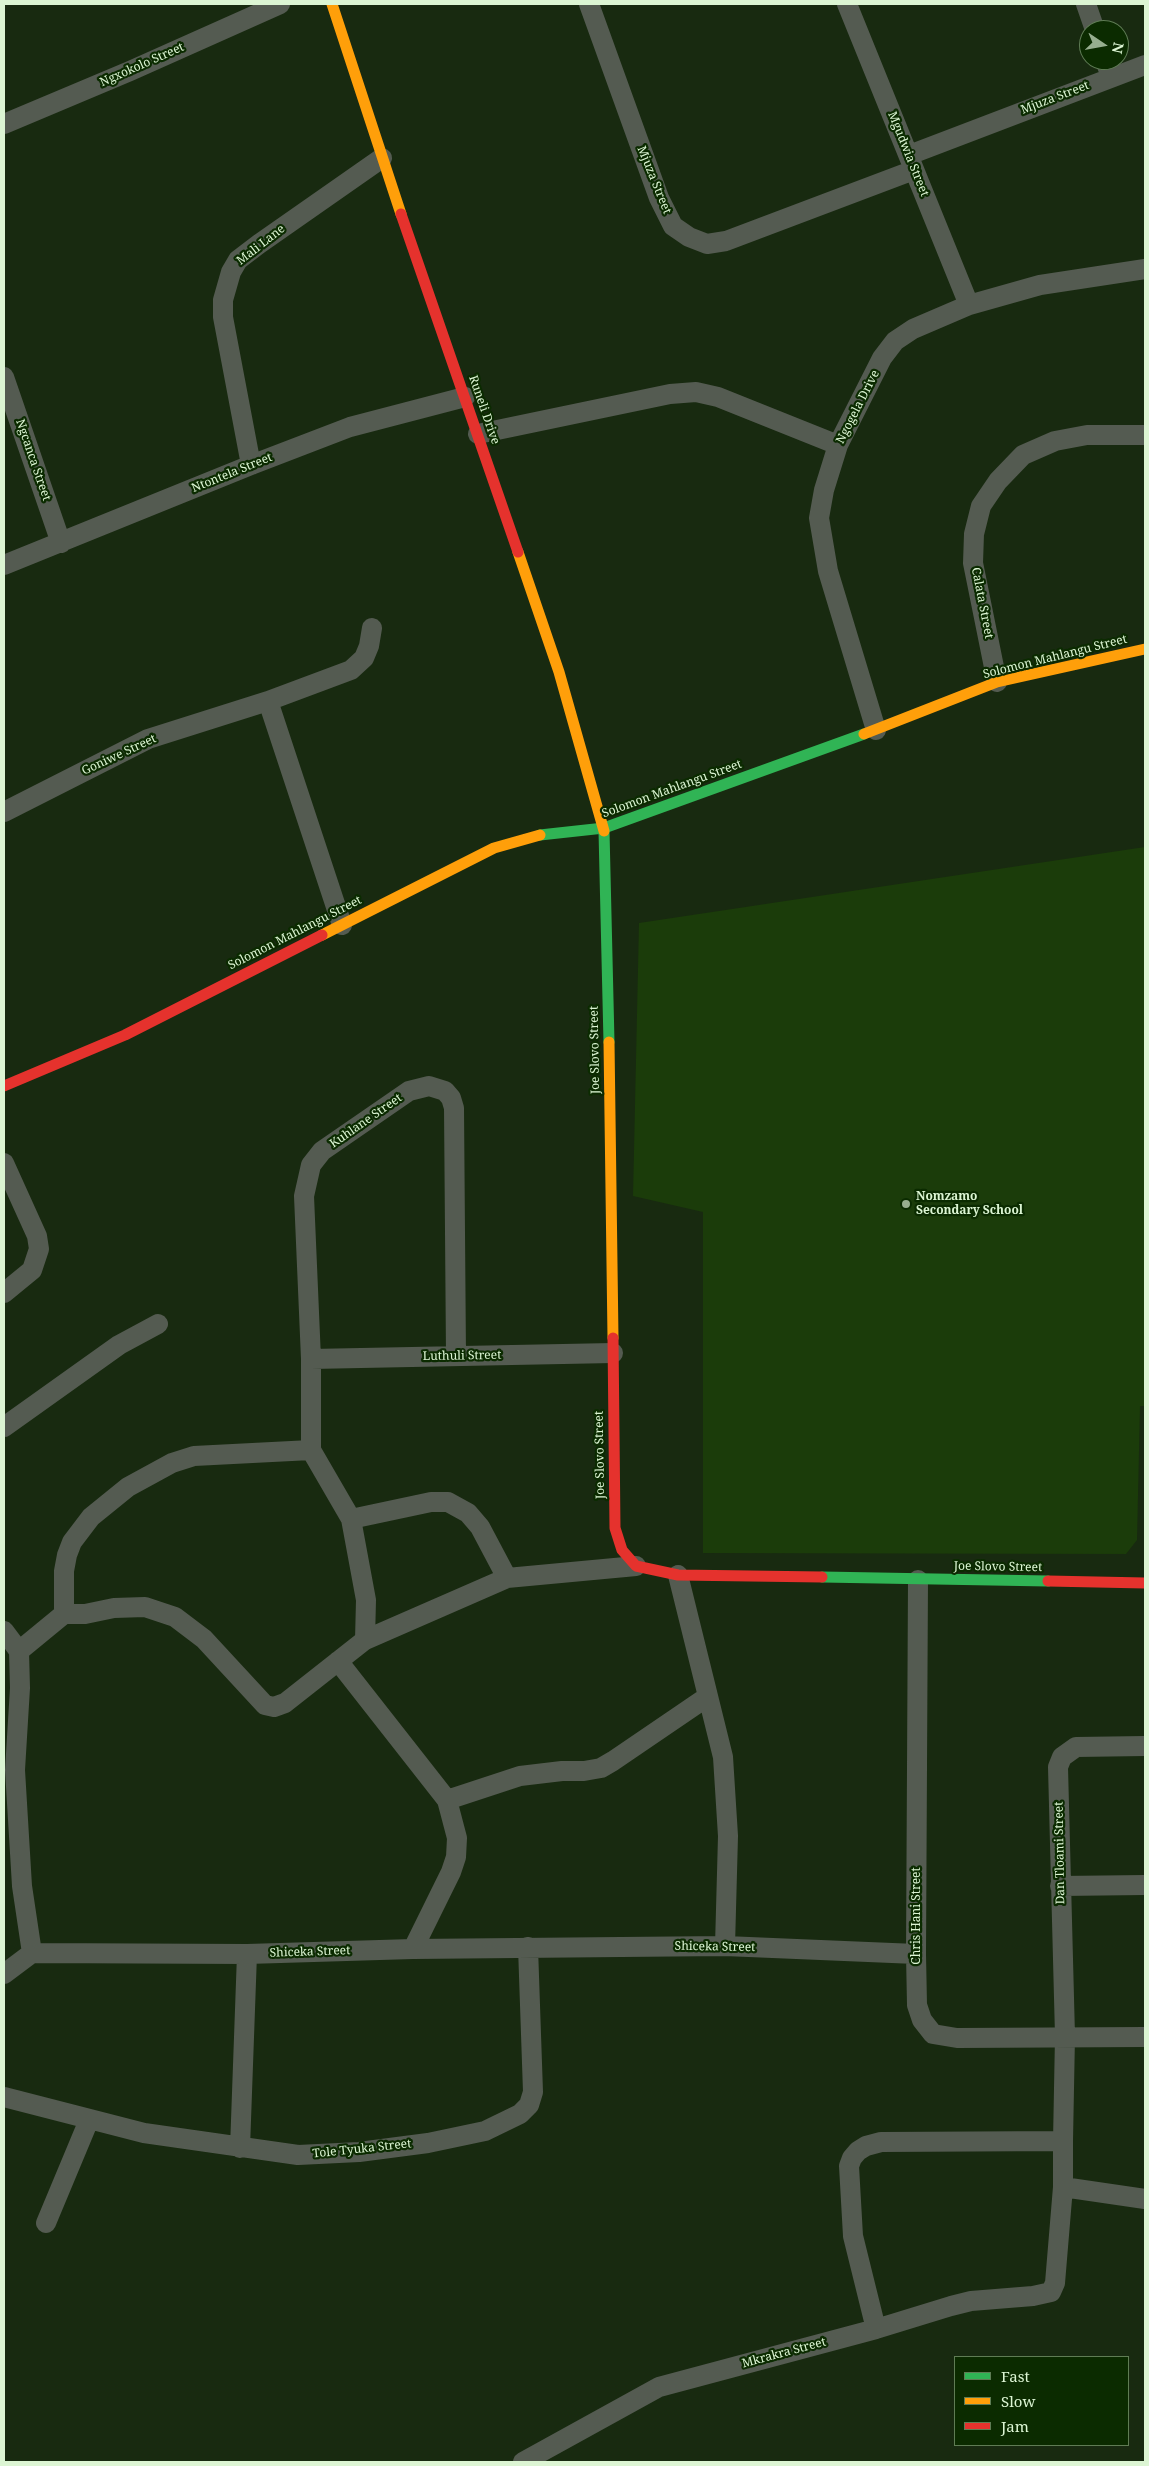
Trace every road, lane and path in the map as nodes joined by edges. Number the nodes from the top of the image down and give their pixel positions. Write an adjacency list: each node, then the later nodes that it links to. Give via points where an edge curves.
1 (280, 4): 10 (street, Ngxokolo Street)
2 (332, 4): 11 (street, Runeli Drive)
3 (589, 4): 12 (street, Mjuza Street, via 659,198 673,226 688,237 707,244 726,241)
4 (847, 4): 12 (street, Mgudwia Street)
5 (1086, 4): 6 (street)
6 (1092, 20)
7 (1145, 64): 8 (street, Mjuza Street)
8 (1129, 66)
9 (1104, 70): 12 (street, Mjuza Street)
10 (4, 124)
11 (382, 158): 16 (street, Runeli Drive); 20 (street, Mali Lane, via 259,244 238,260 230,272 223,300 223,317)
12 (912, 162): 14 (street, Mgudwia Street)
13 (1145, 269): 14 (street, Ngogela Drive, via 1040,284)
14 (969, 305): 19 (street, Ngogela Drive, via 895,341 882,358)
15 (4, 377): 21 (street, Ngcanca Street)
16 (465, 397): 17 (street, Runeli Drive); 20 (street, Ntontela Street, via 350,427)
17 (478, 434): 19 (street, via 670,394 696,392 718,397); 29 (street, Runeli Drive, via 559,672)
18 (1145, 435): 25 (street, Calata Street, via 1088,435 1055,442 1023,455 998,481 981,506 974,534 973,563)
19 (838, 446): 27 (street, Ngogela Drive, via 819,518 821,544)
20 (251, 465): 21 (street, Ntontela Street)
21 (62, 543): 22 (street, Ntontela Street)
22 (4, 565)
23 (372, 628): 26 (street, Goniwe Street, via 364,658 351,670)
24 (1145, 649): 25 (street, Solomon Mahlangu Street)
25 (998, 682): 27 (street, Solomon Mahlangu Street)
26 (268, 701): 28 (street, Goniwe Street, via 148,739); 30 (street)
27 (876, 730): 29 (street, Solomon Mahlangu Street)
28 (4, 812)
29 (604, 828): 30 (street, Solomon Mahlangu Street, via 544,834 494,848); 35 (street, Joe Slovo Street)
30 (342, 925): 31 (street, Solomon Mahlangu Street, via 125,1035)
31 (4, 1086)
32 (4, 1163): 33 (street, via 38,1236 39,1249 32,1270)
33 (4, 1293)
34 (158, 1324): 38 (street, via 119,1345)
35 (613, 1353): 36 (street, Luthuli Street); 41 (street, Joe Slovo Street, via 615,1528 622,1550)
36 (456, 1356): 37 (street, Luthuli Street); 37 (street, Kuhlane Street, via 454,1108 445,1091 428,1086 409,1091 322,1151 311,1165 304,1196)
37 (311, 1359): 39 (street, Kuhlane Street)
38 (4, 1427)
39 (311, 1450): 40 (street); 46 (street, via 194,1456 172,1463 128,1487 91,1517 72,1542 64,1571)
40 (351, 1519): 43 (street, via 431,1502 448,1502 468,1513 480,1527); 48 (street, via 366,1600)
41 (636, 1566): 42 (street, Joe Slovo Street); 43 (street)
42 (678, 1575): 44 (street, Joe Slovo Street); 51 (street)
43 (507, 1578): 48 (street)
44 (918, 1580): 45 (street, Joe Slovo Street); 62 (street, Chris Hani Street)
45 (1145, 1582)
46 (64, 1614): 49 (street); 50 (street, via 137,1606 175,1617 204,1639 271,1708 285,1703)
47 (4, 1631): 49 (street)
48 (365, 1640): 50 (street)
49 (19, 1650): 53 (street, via 20,1688)
50 (338, 1661): 54 (street)
51 (707, 1697): 54 (street, via 601,1768 520,1776); 57 (street, via 723,1757 726,1800)
52 (1145, 1746): 56 (street, Dan Tloami Street, via 1076,1747 1062,1757 1058,1767)
53 (9, 1770): 60 (street)
54 (447, 1800): 59 (street, via 457,1838 456,1857)
55 (1145, 1885): 56 (street)
56 (1060, 1886): 64 (street, Dan Tloami Street)
57 (725, 1946): 58 (street, Shiceka Street); 62 (street, Shiceka Street)
58 (528, 1947): 59 (street, Shiceka Street); 69 (street, Tole Tyuka Street, via 535,2080 529,2105 520,2114 485,2131 359,2152 298,2155)
59 (413, 1949): 61 (street, Shiceka Street)
60 (32, 1953): 61 (street, Shiceka Street); 63 (street)
61 (248, 1954): 69 (street)
62 (916, 1954): 64 (street, Chris Hani Street, via 917,2005 922,2020 933,2034 975,2039)
63 (4, 1974)
64 (1065, 2036): 65 (street, Chris Hani Street); 68 (street, Dan Tloami Street)
65 (1145, 2037)
66 (4, 2097): 67 (street, Tole Tyuka Street)
67 (89, 2120): 69 (street, Tole Tyuka Street, via 144,2133); 72 (street)
68 (1063, 2141): 70 (street, Dan Tloami Street); 74 (street, via 881,2142 858,2151 849,2166 852,2226)
69 (240, 2148)
70 (1062, 2187): 71 (street); 73 (street, Dan Tloami Street)
71 (1145, 2199)
72 (46, 2223)
73 (1056, 2283): 74 (street, Mkrakra Street, via 1047,2294 971,2301)
74 (876, 2329): 75 (street, Mkrakra Street, via 659,2387)
75 (523, 2462)

